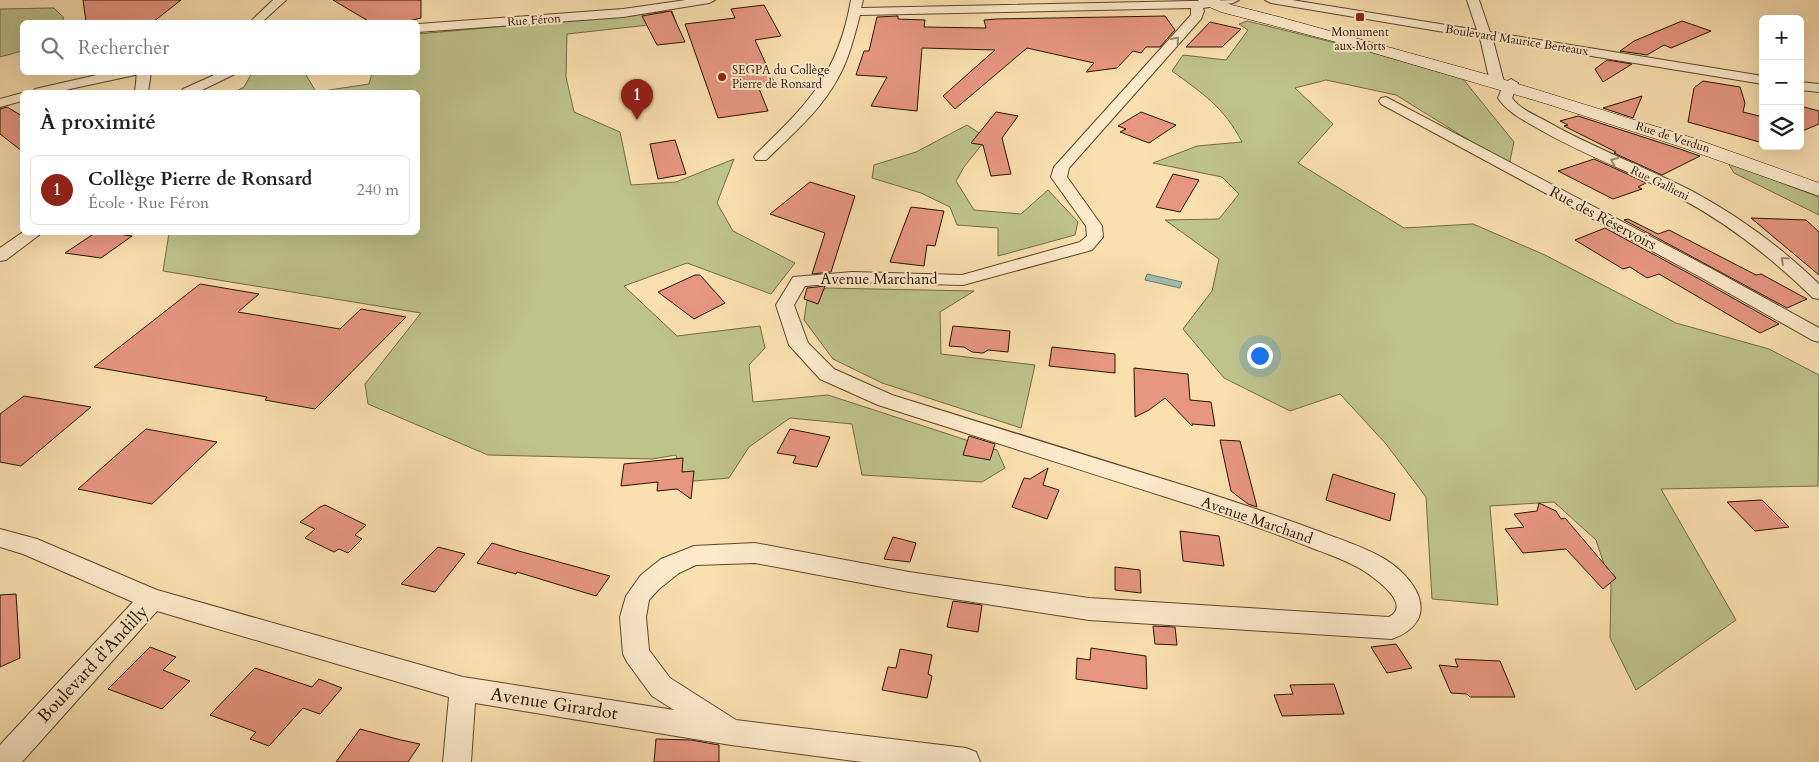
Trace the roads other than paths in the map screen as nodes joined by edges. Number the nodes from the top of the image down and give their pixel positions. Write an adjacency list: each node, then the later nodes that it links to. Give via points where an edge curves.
1 (280, 0): 7 (street)
2 (709, 0): 8 (street, Rue Féron, via 623,13)
3 (1271, 0): 9 (street, Boulevard Maurice Berteaux)
4 (1473, 0): 9 (street)
5 (1215, 1): 6 (street); 14 (main road, Rue de Verdun, via 1240,13); 32 (street, Avenue Marchand, one-way to 5, via 661,687 636,654 633,617 638,596 670,566 694,556 754,553 909,582 1089,609 1392,628 1403,622 1409,611 1406,596 1398,582 1373,564 1340,549 1258,518 885,400 827,374 799,345 785,305 799,281 852,276 964,280 1086,246 1095,237 1094,226 1059,177 1062,166 1197,16 1198,11)
6 (855, 10): 23 (street, via 827,86)
7 (258, 20)
8 (420, 28)
9 (1484, 35): 13 (street, Boulevard Maurice Berteaux); 14 (street)
10 (116, 75): 17 (street)
11 (144, 75): 18 (street)
12 (226, 75): 19 (street)
13 (1759, 79)
14 (1508, 84): 24 (main road, Rue de Verdun, via 1718,152); 27 (street, Rue Gallieni, one-way to 14, via 1776,254 1721,215 1652,178 1563,138 1520,112 1505,98)
15 (1804, 86): 16 (street)
16 (1819, 88)
17 (49, 90)
18 (142, 90)
19 (192, 90)
20 (20, 98): 22 (street)
21 (1386, 102): 28 (street, Rue des Réservoirs)
22 (0, 103)
23 (761, 157)
24 (1819, 190)
25 (31, 235): 26 (street)
26 (0, 256)
27 (1819, 294)
28 (1819, 336)
29 (0, 538): 30 (street, Boulevard d'Andilly, via 30,546)
30 (152, 599): 31 (street, Avenue Girardot); 33 (street, Boulevard d'Andilly)
31 (463, 689): 32 (street, Avenue Girardot); 34 (street)
32 (731, 732): 35 (street, Avenue Girardot)
33 (3, 762)
34 (457, 762)
35 (966, 762)

